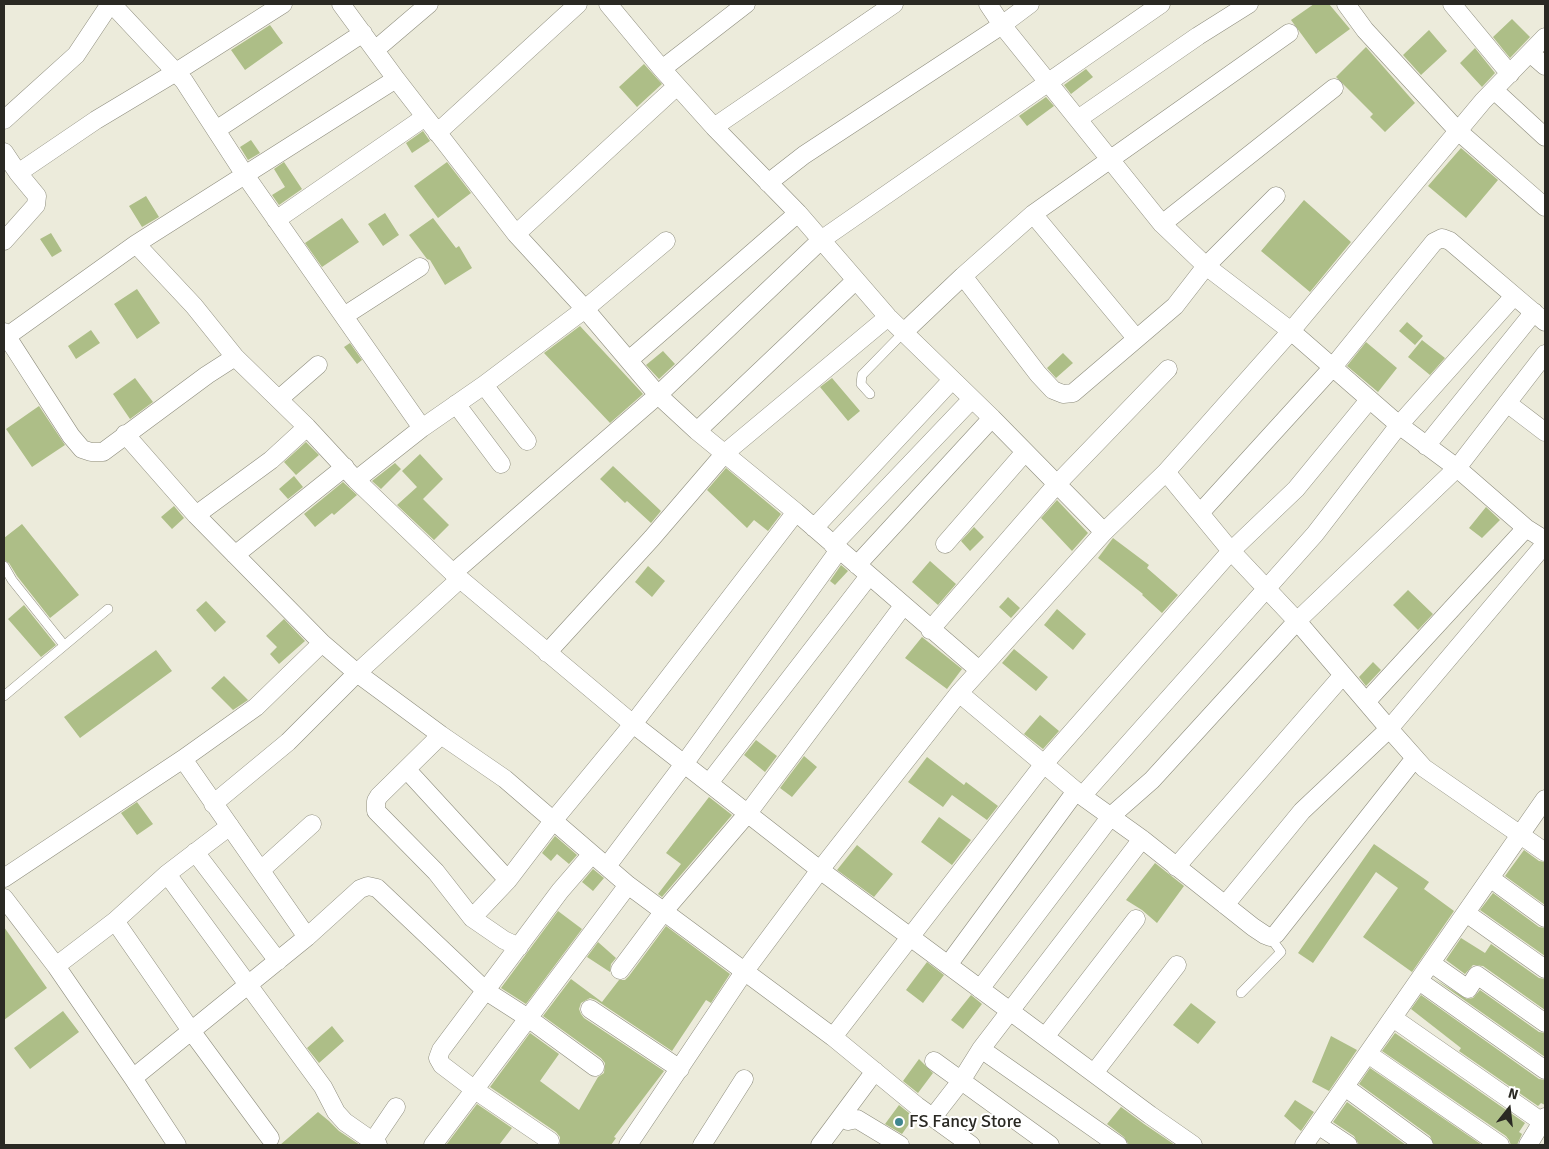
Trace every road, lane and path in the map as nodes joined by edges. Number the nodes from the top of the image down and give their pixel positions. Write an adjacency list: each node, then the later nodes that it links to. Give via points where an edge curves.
1 (111, 4): 23 (street); 32 (street, via 76,55)
2 (283, 4): 23 (street)
3 (341, 4): 16 (street)
4 (429, 4): 19 (street)
5 (578, 4): 36 (street)
6 (608, 4): 22 (street)
7 (746, 4): 22 (street)
8 (894, 4): 33 (street)
9 (988, 4): 15 (street)
10 (1030, 4): 15 (street)
11 (1161, 4): 26 (street)
12 (1249, 4): 31 (street)
13 (1346, 4): 35 (street, via 1365,30)
14 (1452, 4): 24 (street)
15 (1002, 25): 26 (street); 42 (street, via 804,154)
16 (363, 33): 19 (street); 34 (street)
17 (1289, 33): 39 (street)
18 (1545, 37): 20 (street)
19 (375, 50): 25 (street)
20 (1530, 53): 21 (street); 24 (street)
21 (1545, 66)
22 (662, 69): 27 (street)
23 (176, 72): 34 (street); 40 (street, via 96,120)
24 (1510, 74): 29 (street)
25 (396, 79): 30 (street); 41 (street)
26 (1048, 82): 31 (street); 51 (street)
27 (677, 86): 33 (street); 49 (street)
28 (1334, 88): 48 (street)
29 (1494, 90): 35 (street); 37 (street)
30 (425, 118): 36 (street); 47 (street)
31 (1078, 119): 39 (street)
32 (4, 120)
33 (714, 127): 42 (street)
34 (216, 130): 41 (street)
35 (1458, 131): 44 (street); 63 (street)
36 (437, 133): 49 (street)
37 (1545, 137)
38 (4, 152): 40 (street)
39 (1110, 158): 46 (street); 48 (street)
40 (18, 173): 52 (street, via 37,196 36,205)
41 (245, 175): 47 (street); 53 (street)
42 (768, 183): 45 (street)
43 (1276, 196): 54 (street)
44 (1544, 203)
45 (798, 213): 51 (street); 69 (street)
46 (1033, 214): 56 (street); 66 (street)
47 (276, 220): 60 (street)
48 (1162, 224): 54 (street)
49 (516, 234): 59 (street)
50 (666, 240): 59 (street)
51 (821, 240): 57 (street); 76 (street)
52 (4, 241)
53 (136, 244): 65 (street); 68 (street, via 194,306)
54 (1206, 266): 63 (street); 66 (street, via 1175,306)
55 (420, 267): 60 (street)
56 (963, 276): 64 (street); 66 (street, via 1038,374 1053,390 1063,394 1072,393)
57 (856, 280): 61 (street); 86 (street)
58 (1514, 296): 62 (street); 71 (street, via 1450,241 1442,238 1434,242); 83 (street)
59 (585, 309): 69 (street); 74 (street)
60 (344, 316): 85 (street)
61 (888, 317): 64 (street); 92 (street)
62 (1540, 317): 90 (street)
63 (1291, 331): 71 (street); 95 (street)
64 (904, 332): 73 (street); 75 (lane, via 862,375 861,384)
65 (5, 334): 88 (street, via 82,448 103,452)
66 (1136, 338)
67 (1545, 354): 80 (street)
68 (235, 357): 77 (street); 88 (street)
69 (629, 360): 76 (street)
70 (318, 365): 77 (street)
71 (1332, 368): 79 (street); 99 (street)
72 (1168, 369): 97 (street)
73 (952, 380): 78 (street); 101 (street)
74 (484, 385): 81 (street); 89 (street)
75 (870, 394)
76 (658, 395): 86 (street); 112 (street)
77 (279, 399): 84 (street)
78 (972, 399): 82 (street); 107 (street)
79 (1370, 400): 83 (street); 108 (street, via 1296,488)
80 (1507, 403): 87 (street); 94 (street)
81 (456, 404): 85 (street); 93 (street)
82 (992, 418): 91 (street); 111 (street)
83 (1399, 425): 90 (street); 113 (street, via 1315,534)
84 (307, 427): 96 (street); 100 (street, via 271,460)
85 (422, 428): 96 (street)
86 (697, 431): 92 (street)
87 (1545, 432)
88 (125, 434): 100 (street)
89 (527, 441)
90 (1426, 446): 94 (street)
91 (1025, 452): 97 (street); 105 (street)
92 (725, 454): 98 (street); 120 (street)
93 (500, 464)
94 (1457, 468): 102 (street); 116 (street)
95 (1166, 472): 99 (street); 103 (street)
96 (351, 474): 109 (street); 112 (street)
97 (1057, 484): 103 (street); 117 (street)
98 (796, 512): 101 (street); 127 (street)
99 (1200, 513): 108 (street)
100 (196, 515): 109 (street)
101 (814, 528): 107 (street)
102 (1526, 528): 104 (street); 126 (street)
103 (1104, 532): 121 (street)
104 (1545, 540)
105 (945, 544)
106 (1545, 544): 128 (street)
107 (836, 547): 111 (street); 132 (street)
108 (1231, 551): 113 (street); 133 (street)
109 (236, 555): 118 (street)
110 (4, 566): 119 (lane)
111 (863, 570): 114 (street); 135 (street)
112 (456, 576): 120 (street); 122 (street)
113 (1266, 589): 116 (street); 136 (street)
114 (903, 606): 117 (street); 139 (street)
115 (108, 609): 119 (lane)
116 (1297, 621): 123 (street); 140 (street, via 1152,780)
117 (930, 630): 121 (street)
118 (322, 643): 122 (street); 131 (street, via 256,707)
119 (64, 645): 125 (lane)
120 (548, 653): 127 (street)
121 (979, 670): 124 (street)
122 (357, 673): 129 (street); 138 (street, via 288,742)
123 (1343, 675): 126 (street); 150 (street)
124 (959, 693): 133 (street); 152 (street)
125 (4, 696)
126 (1366, 702): 128 (street)
127 (633, 724): 132 (street); 141 (street)
128 (1389, 729): 130 (street); 159 (street, via 1302,810)
129 (441, 735): 134 (street); 141 (street, via 505,780)
130 (1416, 758): 144 (street, via 1424,768); 168 (street, via 1276,934)
131 (182, 759): 138 (street); 154 (street)
132 (684, 764): 135 (street); 149 (street)
133 (1043, 765): 136 (street); 167 (street)
134 (407, 770): 156 (street); 162 (street, via 379,796 376,811 436,872)
135 (709, 783): 139 (street)
136 (1079, 793): 140 (street); 172 (street)
137 (1545, 799): 144 (street)
138 (213, 804): 143 (street)
139 (748, 813): 152 (street); 160 (street)
140 (1111, 816): 145 (street); 180 (street)
141 (553, 820): 148 (street); 156 (street)
142 (312, 824): 151 (street)
143 (230, 826): 146 (street); 151 (street)
144 (1520, 835): 147 (street); 155 (street)
145 (1142, 839): 150 (street); 184 (street)
146 (195, 852): 153 (street); 170 (street)
147 (1545, 852)
148 (592, 854): 149 (street); 169 (street)
149 (607, 866): 157 (street)
150 (1176, 867): 159 (street)
151 (261, 870): 166 (street)
152 (820, 870): 167 (street); 177 (street)
153 (167, 874): 165 (street); 179 (street)
154 (4, 878)
155 (1490, 878): 161 (street); 163 (street)
156 (508, 880): 162 (street)
157 (628, 884): 160 (street); 185 (street)
158 (4, 898): 174 (street)
159 (1225, 904): 168 (street)
160 (664, 911): 176 (street); 177 (street)
161 (1466, 913): 171 (street); 175 (street)
162 (472, 918): 169 (street)
163 (1545, 918)
164 (1136, 919): 190 (street)
165 (115, 921): 174 (street); 188 (street)
166 (307, 937): 170 (street); 181 (street, via 360,889 368,886 378,888)
167 (910, 937): 172 (street); 189 (street)
168 (1270, 937): 182 (lane, via 1281,952)
169 (519, 947): 181 (street)
170 (278, 961): 179 (street)
171 (1431, 963): 178 (street); 187 (street, via 1468,989 1477,975)
172 (948, 965): 180 (street)
173 (1177, 965): 198 (street)
174 (56, 966): 199 (street)
175 (1545, 969)
176 (620, 970)
177 (744, 972): 189 (street); 195 (street)
178 (1419, 981): 186 (street); 196 (street)
179 (249, 985): 188 (street); 211 (street, via 323,1087 336,1112)
180 (980, 989): 184 (street)
181 (486, 991): 185 (street); 203 (street, via 438,1058 442,1065)
182 (1242, 993)
183 (590, 1009): 195 (street)
184 (1010, 1011): 190 (street); 191 (street)
185 (528, 1018): 194 (street); 203 (street)
186 (1393, 1018): 192 (street); 207 (street)
187 (1545, 1023)
188 (192, 1032): 199 (street); 209 (street)
189 (832, 1037): 197 (street)
190 (1045, 1037): 198 (street)
191 (981, 1049): 201 (street); 220 (street)
192 (1368, 1054): 202 (street); 225 (street)
193 (934, 1061): 201 (street)
194 (595, 1067)
195 (680, 1070): 216 (street)
196 (1545, 1070)
197 (875, 1071): 205 (street); 206 (street)
198 (1094, 1073): 221 (street)
199 (133, 1078): 214 (street)
200 (744, 1079): 213 (street)
201 (961, 1081): 206 (street); 219 (street)
202 (1345, 1087): 208 (street); 224 (street)
203 (475, 1090): 210 (street); 215 (street)
204 (396, 1107): 211 (street)
205 (841, 1117): 217 (street); 218 (street, via 848,1121 857,1119)
206 (933, 1117): 212 (street)
207 (1544, 1120): 226 (street)
208 (1318, 1125): 222 (street); 223 (street)
209 (270, 1138)
210 (550, 1141)
211 (375, 1143)
212 (961, 1143)
213 (704, 1144)
214 (177, 1145)
215 (433, 1145)
216 (628, 1145)
217 (820, 1145)
218 (900, 1145)
219 (1050, 1145)
220 (1118, 1145)
221 (1193, 1145)
222 (1304, 1145)
223 (1348, 1145)
224 (1424, 1145)
225 (1500, 1145)
226 (1528, 1145)

